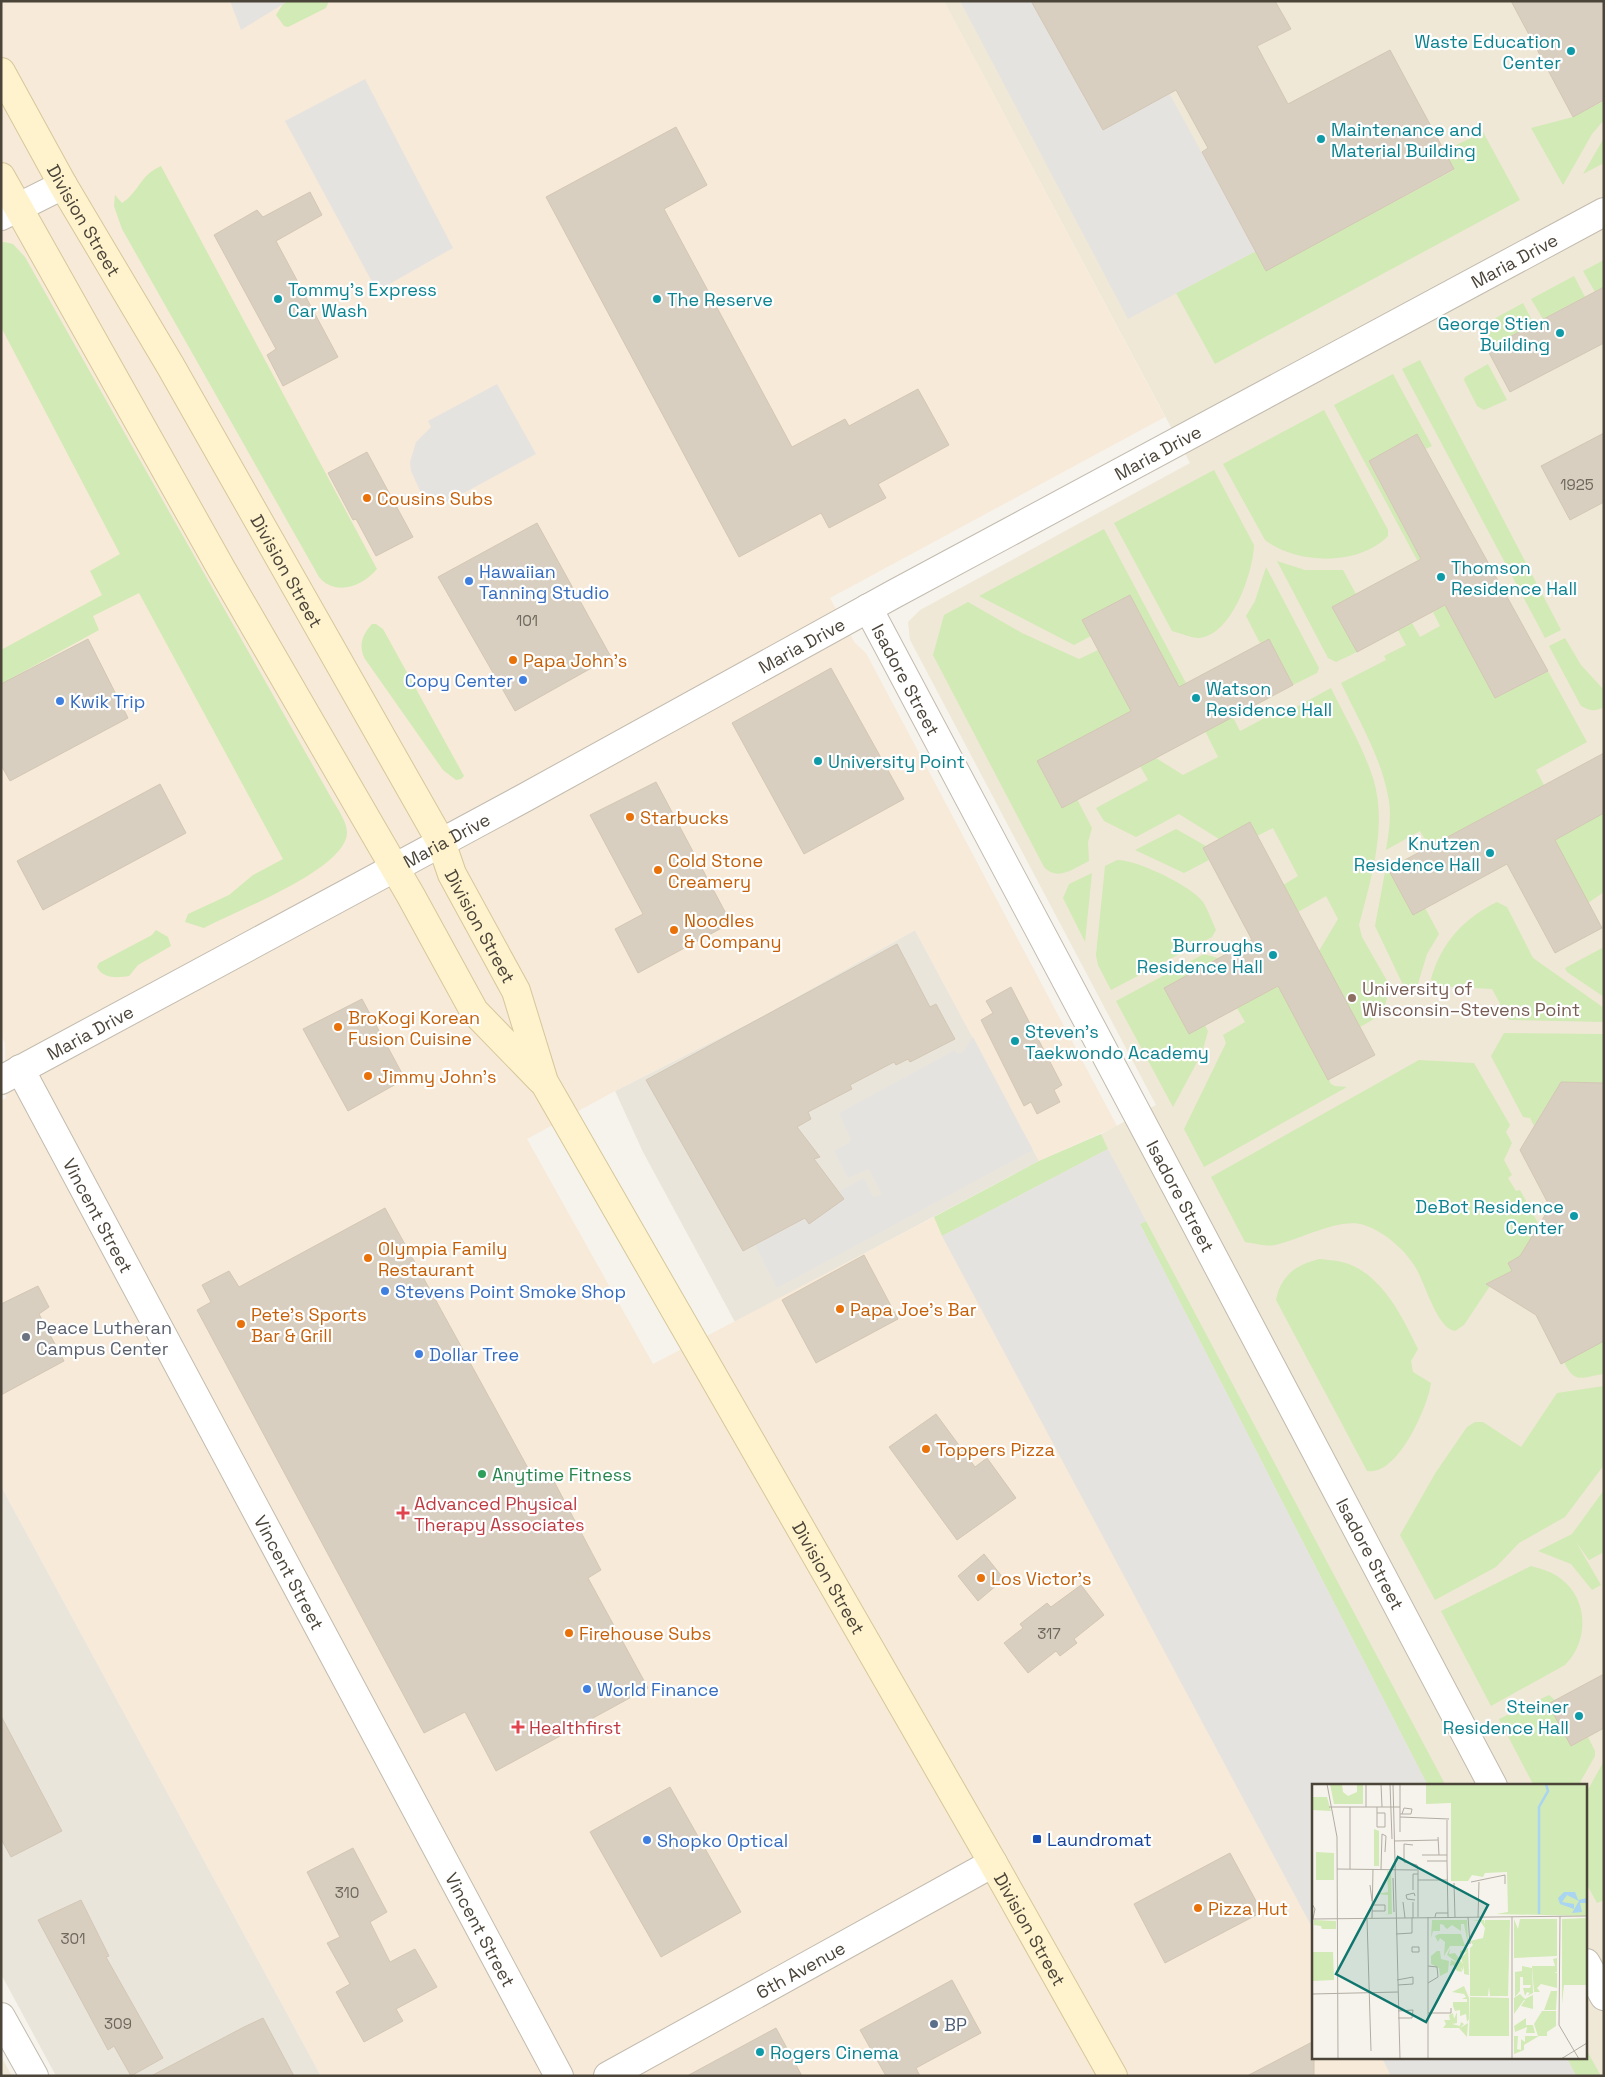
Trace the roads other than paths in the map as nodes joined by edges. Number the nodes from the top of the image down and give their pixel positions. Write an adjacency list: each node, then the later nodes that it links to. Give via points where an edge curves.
1 (1, 72): 3 (main road, Division Street)
2 (1, 177): 4 (main road, Division Street)
3 (63, 185): 4 (street); 7 (main road, Division Street, via 170,365)
4 (10, 212): 8 (main road, Division Street)
5 (1604, 212): 6 (street, Maria Drive)
6 (868, 608): 7 (street, Maria Drive); 11 (street, Isadore Street)
7 (441, 842): 8 (street, Maria Drive); 10 (main road, Division Street, via 452,874 516,991)
8 (394, 867): 9 (street, Maria Drive); 10 (main road, Division Street, via 474,1011)
9 (11, 1074): 17 (street, Vincent Street)
10 (544, 1082): 12 (main road, Division Street)
11 (1492, 1784)
12 (993, 1863): 18 (street, 6th Avenue); 19 (main road, Division Street)
13 (1588, 1967): 14 (street)
14 (1604, 1996)
15 (1, 2017): 16 (street)
16 (34, 2076)
17 (560, 2076)
18 (608, 2076)
19 (1113, 2076)

